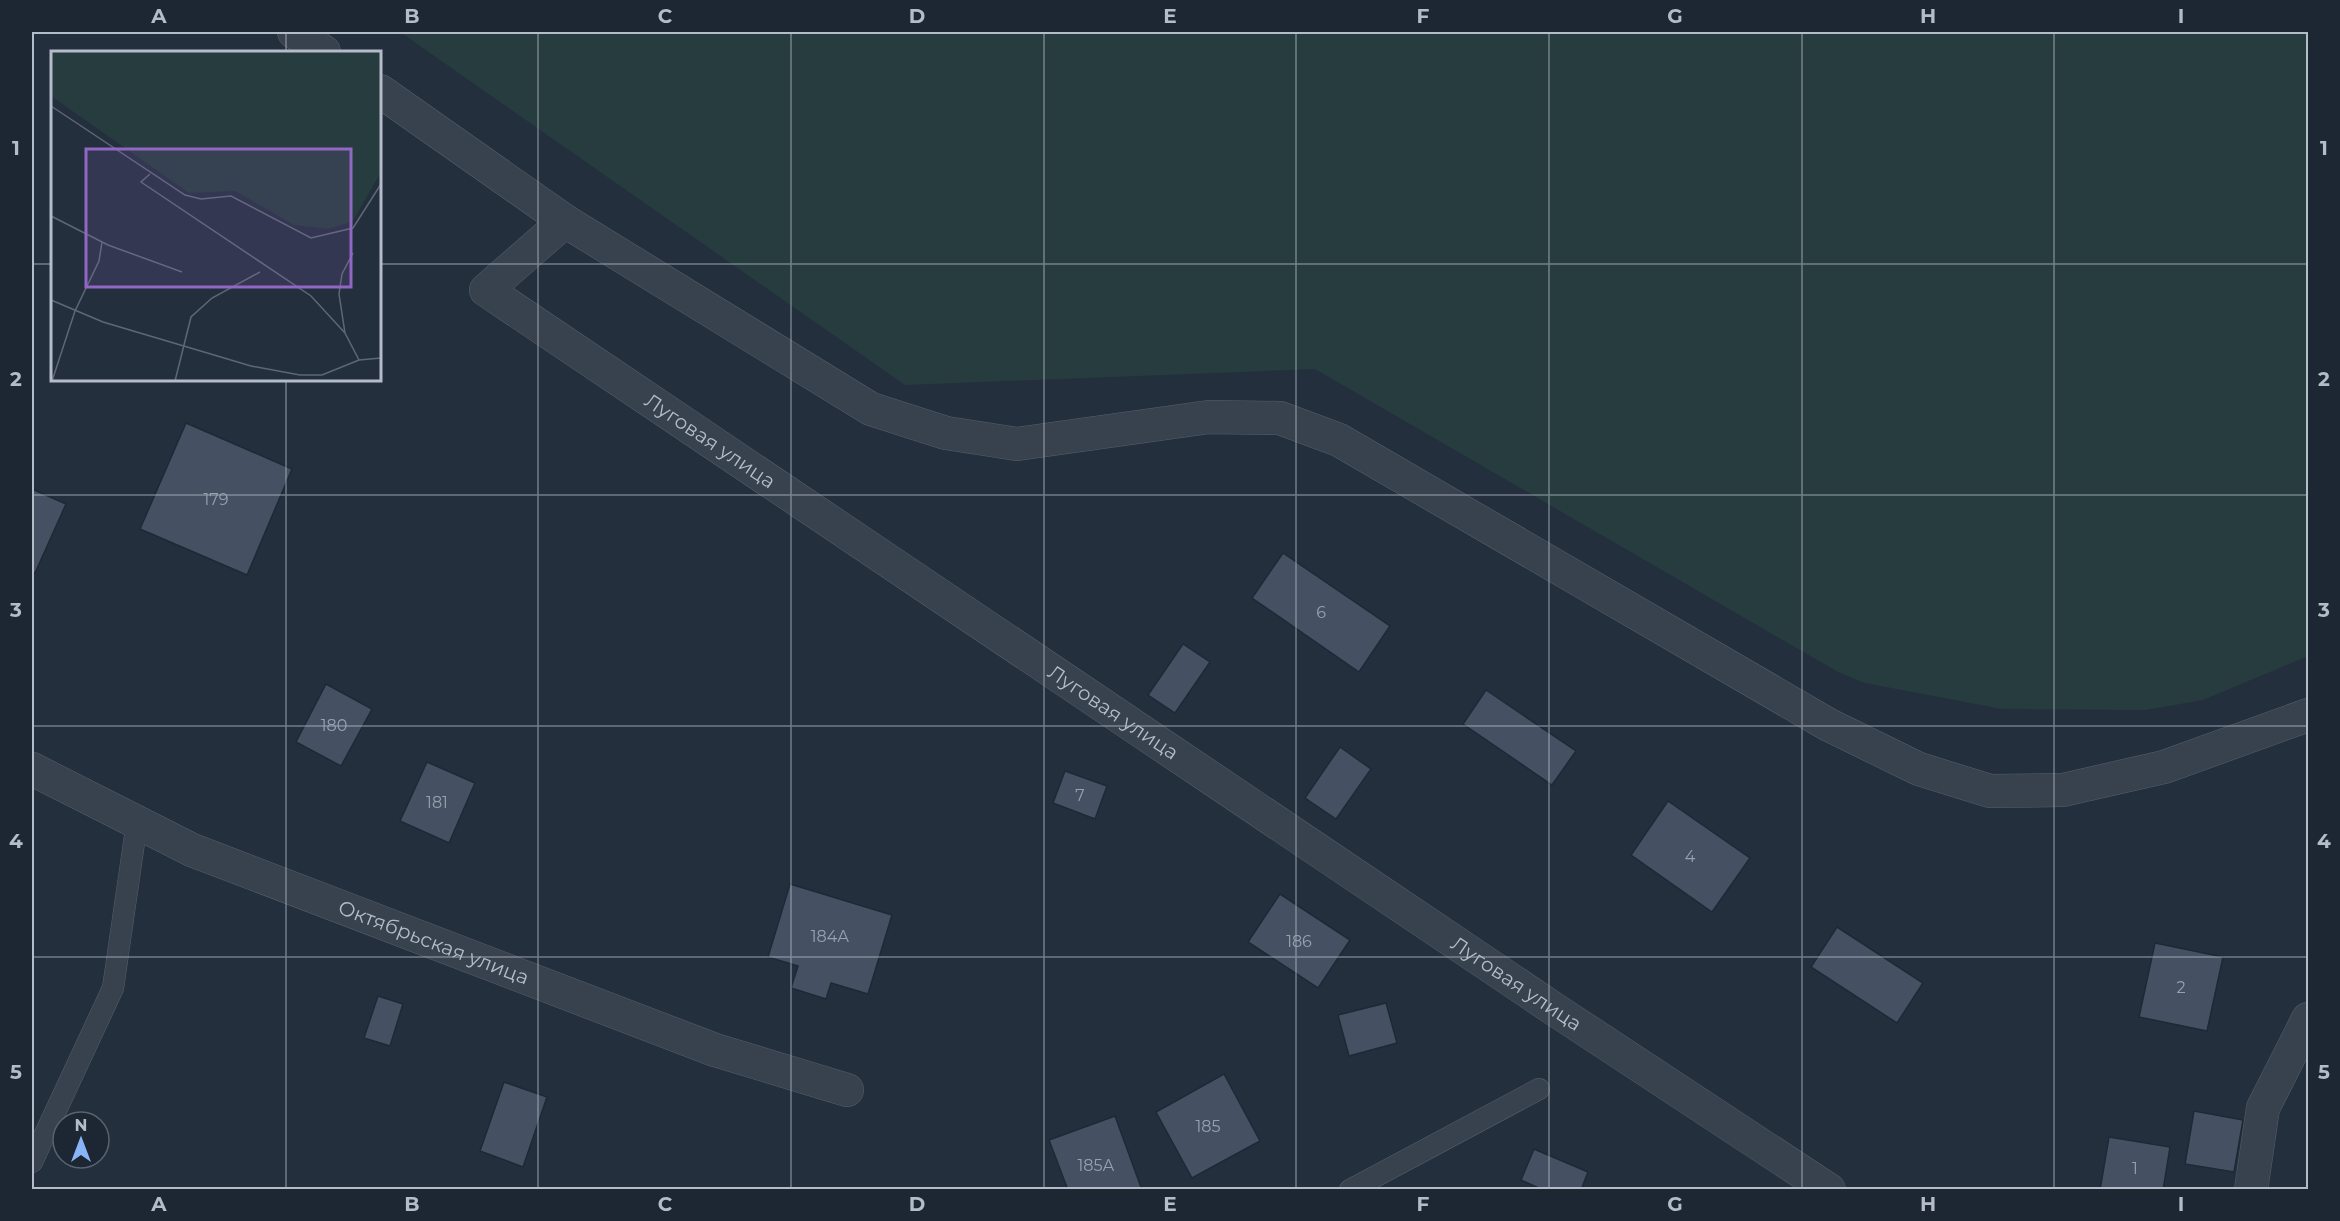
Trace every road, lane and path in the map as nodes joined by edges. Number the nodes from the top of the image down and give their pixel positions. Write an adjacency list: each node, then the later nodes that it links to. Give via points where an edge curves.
1 (294, 32): 2 (street)
2 (322, 51)
3 (381, 92): 4 (street)
4 (565, 221): 5 (street, via 871,409 946,433 1017,444 1209,417 1280,418 1339,440 1829,725 1920,769 1990,791 2062,790 2164,767); 13 (street, Луговая улица, via 486,290)
5 (2308, 714)
6 (32, 769): 7 (street, Октябрьская улица)
7 (137, 822): 10 (street, Октябрьская улица, via 192,850 715,1050); 11 (lane, via 113,988)
8 (2308, 1019): 14 (street, via 2263,1108)
9 (1539, 1089): 12 (lane)
10 (847, 1090)
11 (32, 1162)
12 (1350, 1190)
13 (1828, 1190)
14 (2251, 1190)

